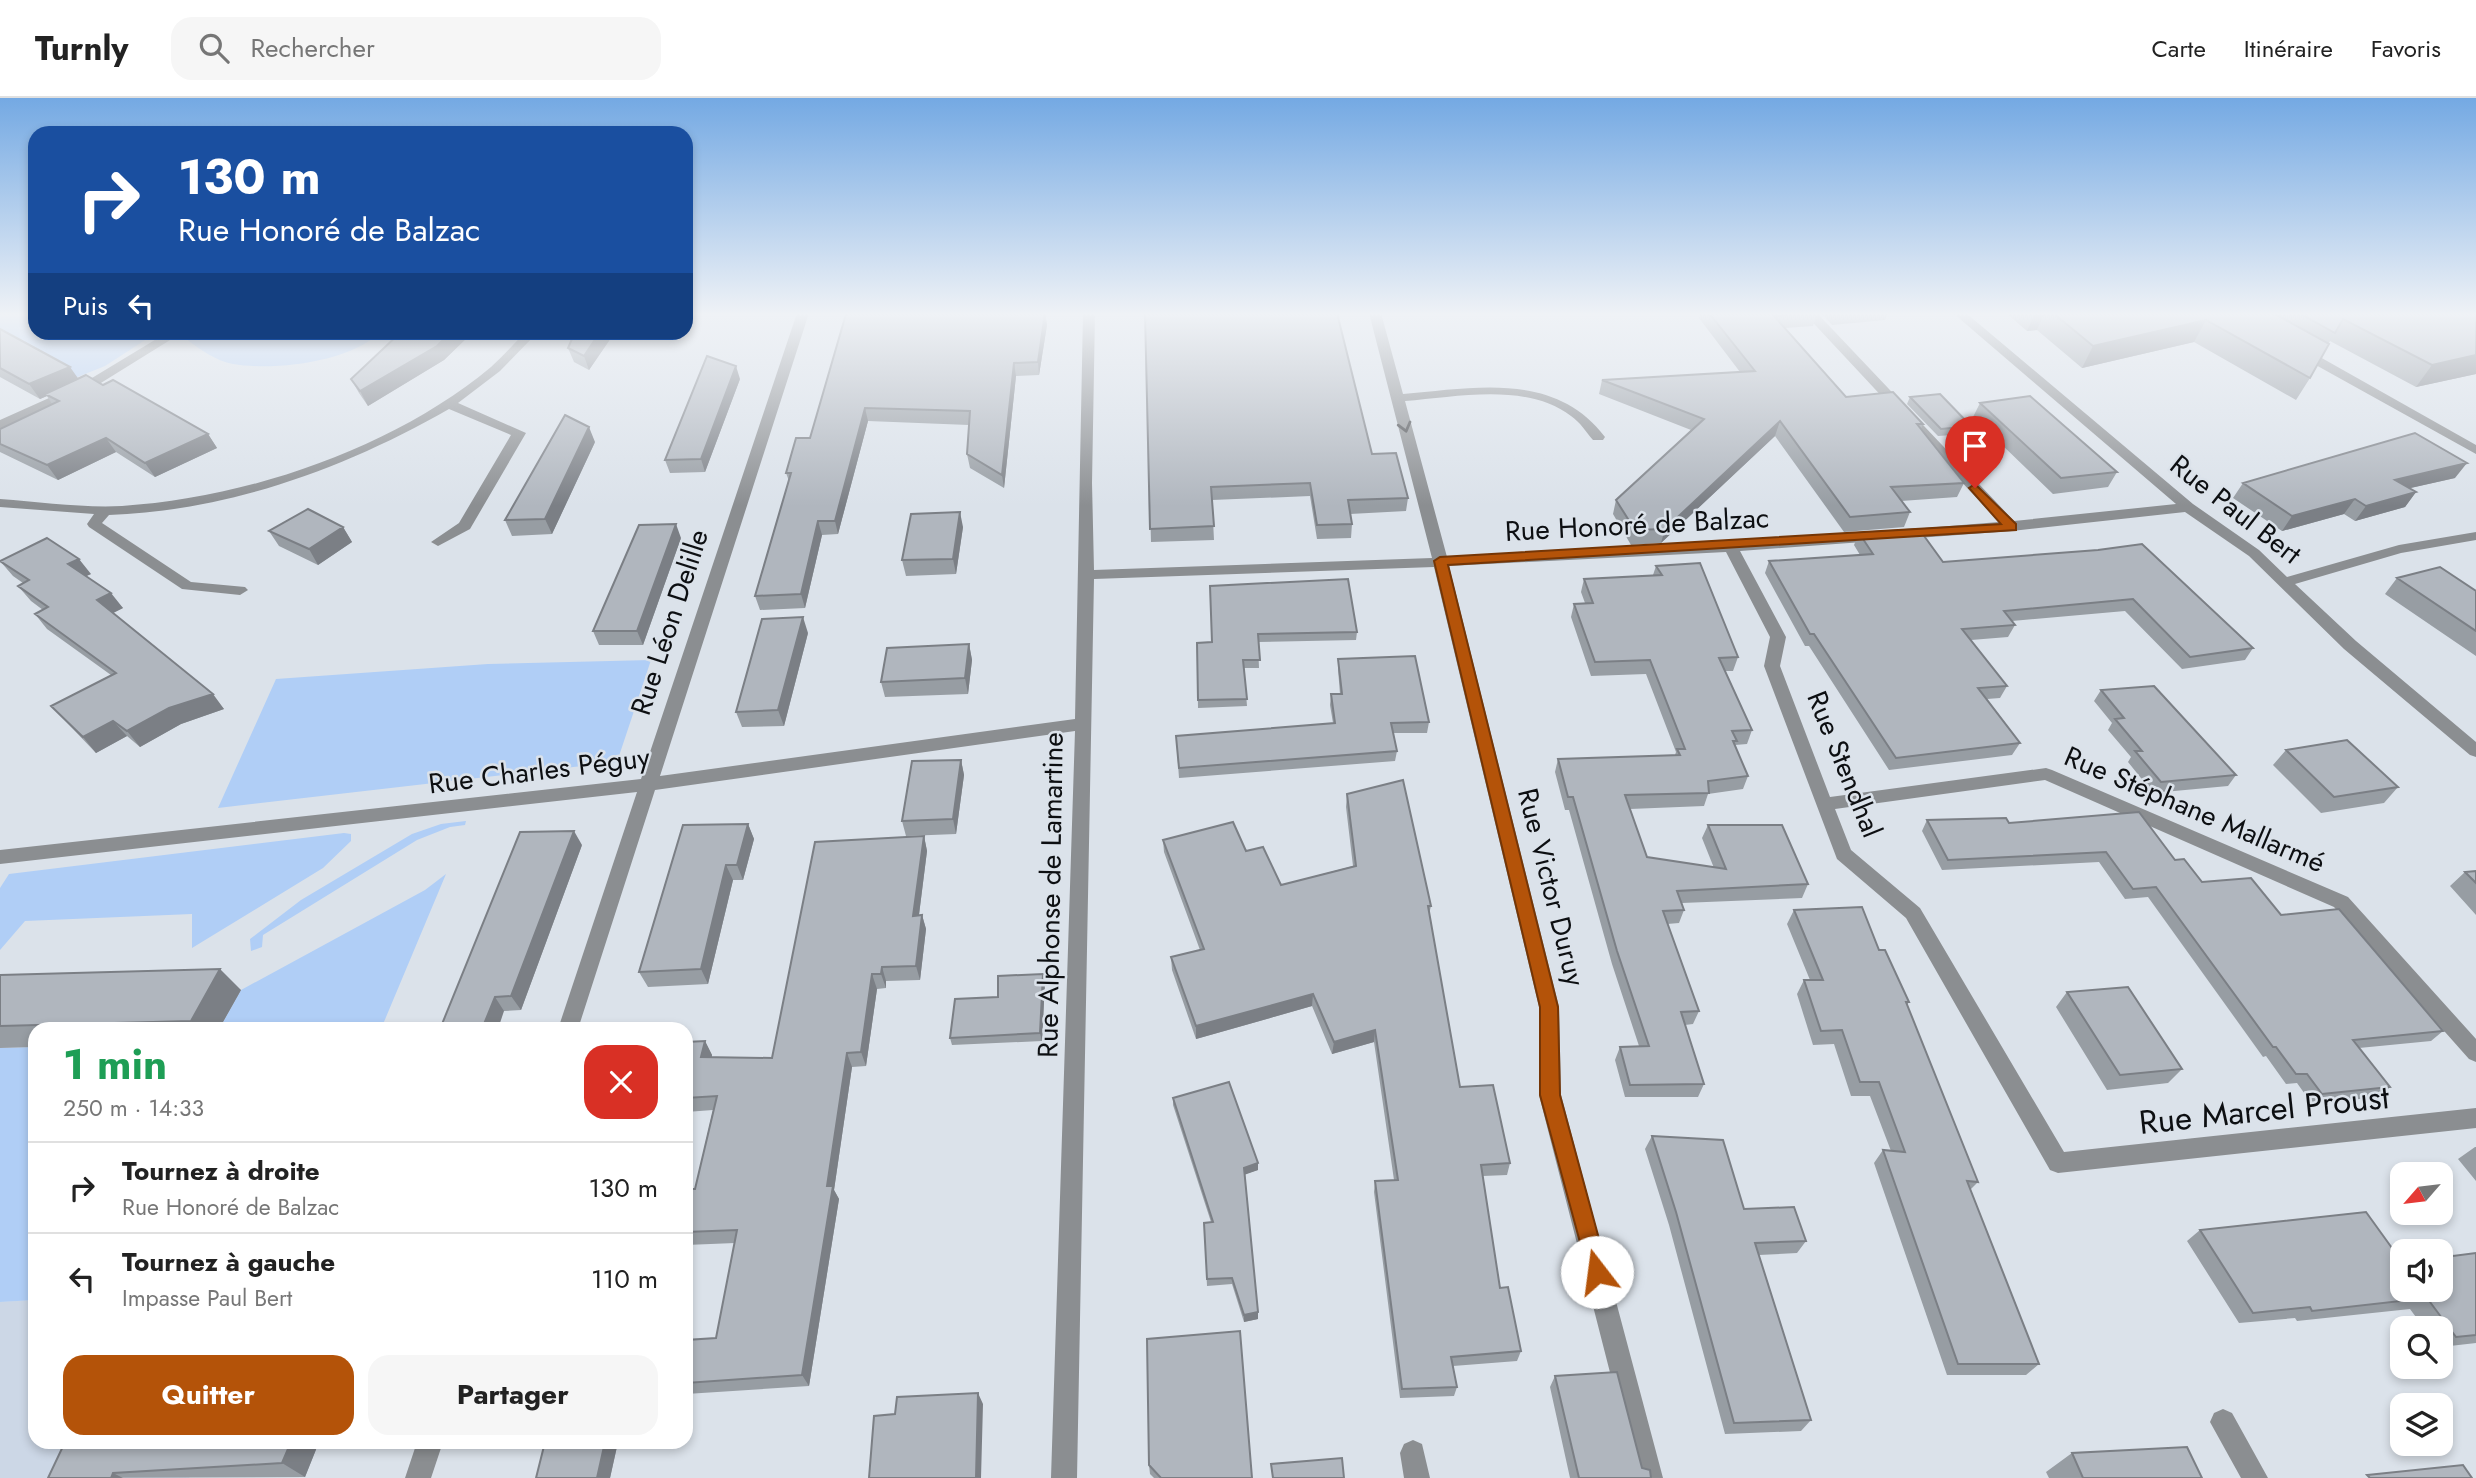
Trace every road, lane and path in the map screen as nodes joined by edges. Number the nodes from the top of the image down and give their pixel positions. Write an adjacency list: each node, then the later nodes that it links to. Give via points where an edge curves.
1 (106, 377): 11 (street)
2 (482, 377): 10 (street)
3 (782, 377): 27 (street, Rue Léon Delille)
4 (1087, 377): 22 (street, Rue Alphonse de Lamartine)
5 (1392, 377): 9 (street, Rue Victor Duruy)
6 (1870, 377): 17 (street)
7 (2035, 377): 15 (street, Rue Paul Bert)
8 (2347, 377): 13 (street)
9 (1397, 398): 12 (street, via 1507,391 1530,395 1576,412); 21 (street, Rue Victor Duruy, one-way to 21)
10 (447, 403): 16 (street, via 396,435 339,461 269,483 202,499); 19 (street, via 519,433 466,526)
11 (0, 425)
12 (1598, 437)
13 (2476, 450)
14 (0, 503): 16 (street)
15 (2188, 507): 17 (street, Rue Honoré de Balzac); 23 (street, Rue Paul Bert, via 2254,553)
16 (104, 510): 24 (street, via 94,524 187,586)
17 (2011, 527): 20 (street, Rue Honoré de Balzac)
18 (2476, 537): 23 (street, via 2399,549)
19 (438, 542)
20 (1730, 545): 21 (street, Rue Honoré de Balzac); 28 (street, Rue Stendhal, via 1778,637 1772,666)
21 (1440, 561): 22 (street, Rue Honoré de Balzac); 38 (street, Rue Victor Duruy, via 1549,1007 1550,1095)
22 (1087, 575): 25 (street, Rue Alphonse de Lamartine)
23 (2286, 582): 26 (street, Rue Paul Bert, via 2350,645)
24 (240, 590)
25 (1082, 724): 27 (street, Rue Charles Péguy); 37 (street, Rue Alphonse de Lamartine)
26 (2476, 751)
27 (650, 784): 29 (street, Rue Charles Péguy); 30 (street, Rue Léon Delille)
28 (1824, 804): 31 (street, Rue Stéphane Mallarmé, via 2046,774 2341,902); 33 (street, Rue Stendhal, via 1843,854 1913,913)
29 (0, 857)
30 (570, 1022)
31 (2476, 1053)
32 (2476, 1118): 33 (street, Rue Marcel Proust)
33 (2058, 1163)
34 (2223, 1422): 39 (street)
35 (428, 1449): 36 (street)
36 (418, 1478)
37 (1064, 1478)
38 (1650, 1478)
39 (2255, 1478)

